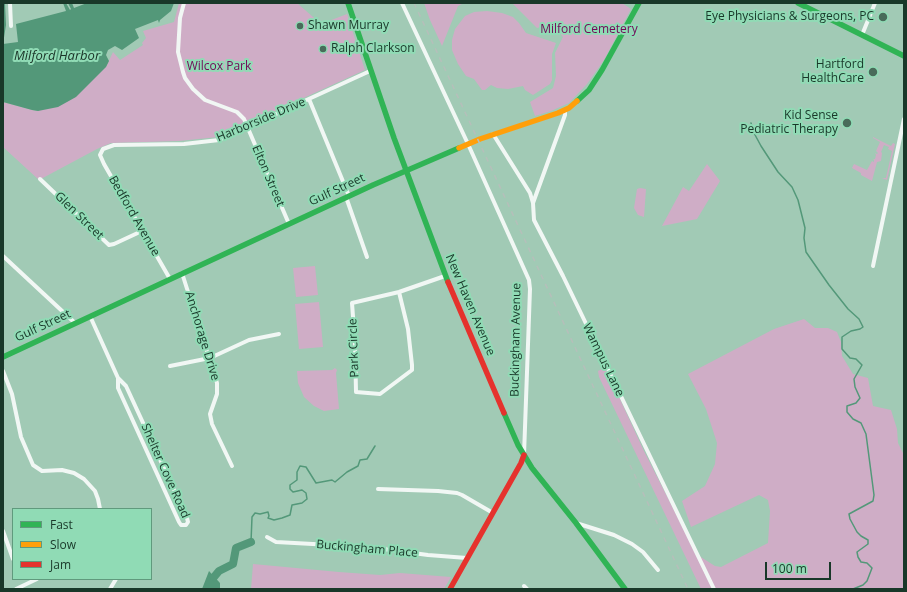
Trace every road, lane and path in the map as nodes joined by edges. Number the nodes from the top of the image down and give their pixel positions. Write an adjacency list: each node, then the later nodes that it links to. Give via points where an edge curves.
1 (10, 3): 8 (street)
2 (184, 3): 15 (street, Elton Street, via 180,18 178,52 182,72 193,89 205,100 237,112)
3 (348, 3): 11 (main road, New Haven Avenue)
4 (402, 3): 17 (street, Buckingham Avenue)
5 (640, 3): 13 (main road, Gulf Street, via 589,90)
6 (798, 3): 9 (main road)
7 (875, 3): 9 (street)
8 (11, 26)
9 (862, 35): 10 (main road)
10 (904, 56)
11 (370, 71): 12 (street, Harborside Drive); 19 (main road, New Haven Avenue)
12 (309, 99): 15 (street, Harborside Drive); 21 (street)
13 (565, 110): 16 (main road, Gulf Street); 22 (street)
14 (904, 119): 27 (street)
15 (248, 127): 18 (street, Harborside Drive, via 216,140 184,144 114,145); 23 (street, Elton Street)
16 (493, 134): 17 (main road, Gulf Street); 22 (street, Wampus Lane, via 525,184)
17 (468, 144): 19 (main road, Gulf Street); 42 (street, Buckingham Avenue, via 530,283)
18 (101, 152): 24 (street, Bedford Avenue, via 104,164)
19 (406, 171): 21 (main road, Gulf Street); 29 (main road, New Haven Avenue)
20 (40, 179): 24 (street, Glen Street, via 109,245)
21 (348, 196): 23 (main road, Gulf Street); 26 (street)
22 (533, 204): 61 (street, Wampus Lane, via 534,220)
23 (289, 224): 28 (main road, Gulf Street)
24 (142, 231): 30 (street, Bedford Avenue)
25 (3, 256): 33 (street)
26 (366, 257)
27 (873, 266)
28 (182, 273): 30 (main road, Gulf Street); 36 (street, Anchorage Drive)
29 (445, 276): 31 (street); 42 (main road, New Haven Avenue)
30 (170, 279): 32 (main road, Gulf Street)
31 (399, 292): 31 (street, Park Circle, via 408,329 412,370 380,394 356,392 352,304)
32 (90, 316): 33 (main road, Gulf Street); 39 (street, Shelter Cove Road)
33 (74, 323): 35 (main road, Gulf Street)
34 (279, 334): 36 (street, via 249,340)
35 (3, 357)
36 (210, 358): 37 (street); 43 (street, Anchorage Drive, via 218,386 218,394 210,414 212,424)
37 (170, 366)
38 (3, 371): 45 (street, via 12,394 21,437 33,465 44,472 62,470 78,475 87,481 94,491)
39 (118, 378): 40 (street, Shelter Cove Road, via 126,386); 41 (street, Shelter Cove Road, via 118,388)
40 (151, 440): 41 (street); 41 (street, Shelter Cove Road, via 188,518 186,525 179,522)
41 (144, 443)
42 (524, 455): 46 (main road, Buckingham Avenue); 47 (main road, New Haven Avenue)
43 (232, 466)
44 (378, 489): 46 (street, via 457,493)
45 (100, 508)
46 (493, 513): 51 (main road, Buckingham Avenue)
47 (576, 523): 52 (street, via 629,542 643,552); 60 (main road, New Haven Avenue)
48 (3, 530): 50 (street)
49 (267, 537): 51 (street, Buckingham Place, via 276,542 368,547)
50 (12, 556)
51 (467, 558): 59 (main road, Buckingham Avenue)
52 (658, 570)
53 (22, 580): 56 (street)
54 (34, 580): 56 (street)
55 (115, 580): 58 (street)
56 (24, 584): 57 (street)
57 (16, 589)
58 (110, 589)
59 (450, 589)
60 (625, 589)
61 (714, 589)

